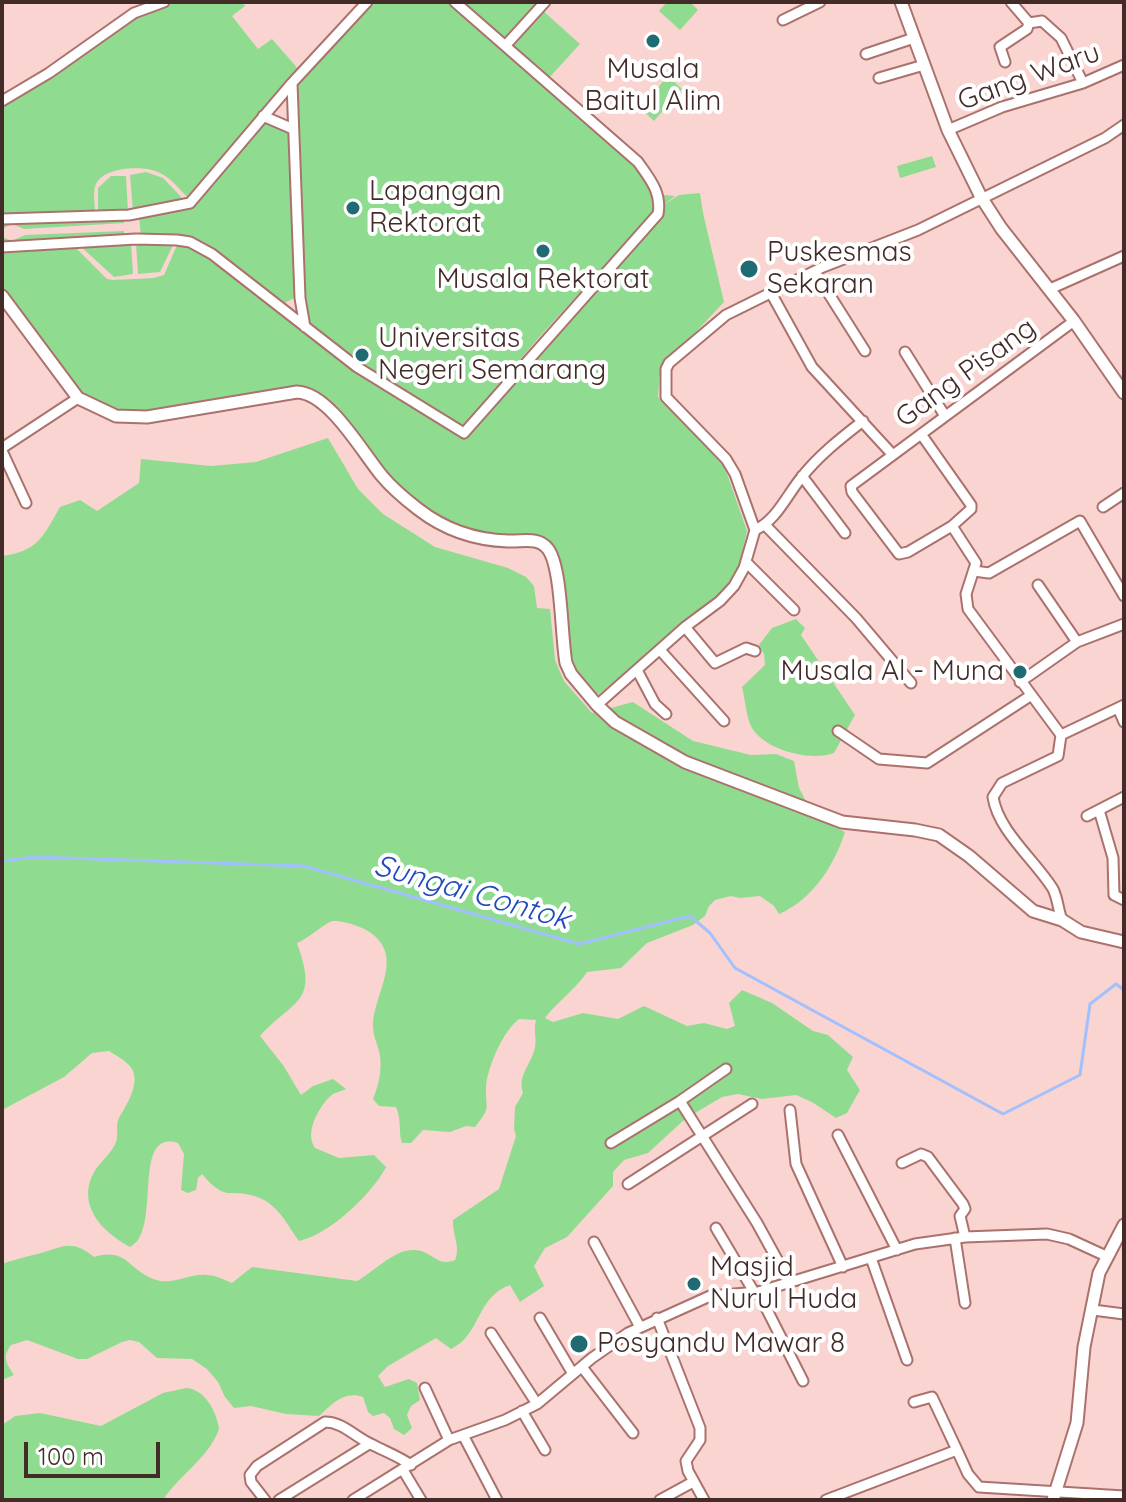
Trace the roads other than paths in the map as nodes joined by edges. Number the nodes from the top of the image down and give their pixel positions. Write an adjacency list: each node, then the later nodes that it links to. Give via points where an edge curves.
1 (164, 2): 19 (street, via 134,13)
2 (367, 2): 17 (street)
3 (455, 2): 11 (street)
4 (545, 2): 11 (street)
5 (820, 2): 8 (street)
6 (901, 2): 10 (main road)
7 (1011, 2): 9 (street)
8 (783, 20)
9 (1029, 23): 13 (street, via 1000,47); 18 (street, via 1042,21 1058,33)
10 (914, 38): 12 (street); 14 (main road)
11 (505, 46): 35 (street, via 638,162 656,187 658,214 464,433 357,367)
12 (866, 54)
13 (1005, 62)
14 (924, 65): 16 (street); 23 (main road)
15 (1124, 65): 18 (street, Gang Waru)
16 (879, 78)
17 (292, 83): 20 (street); 22 (street)
18 (1083, 83): 23 (street, Gang Waru)
19 (2, 101)
20 (263, 116): 22 (street); 25 (street, via 199,196 183,206 129,215)
21 (1124, 125): 24 (street)
22 (293, 129): 32 (street)
23 (948, 130): 24 (main road)
24 (981, 197): 28 (street, via 918,230); 29 (main road)
25 (2, 219)
26 (2, 247): 33 (street, via 183,241 212,254)
27 (1124, 256): 29 (street)
28 (815, 272): 30 (street); 36 (street)
29 (1050, 289): 34 (main road)
30 (771, 293): 41 (street, Gang Pisang, via 812,367); 51 (street, via 726,315 669,363 664,391 732,467)
31 (2, 296): 39 (main road)
32 (300, 298): 33 (street); 35 (street)
33 (279, 307): 35 (street)
34 (1074, 321): 38 (main road); 40 (street, Gang Pisang)
35 (305, 327)
36 (865, 351)
37 (905, 352): 40 (street)
38 (1123, 388)
39 (78, 398): 43 (street); 67 (main road, via 116,416 147,417 297,392 313,395 383,477 423,513 463,534 538,540 548,549 555,566 566,663)
40 (945, 416): 42 (street, Gang Pisang)
41 (863, 421): 44 (street, Gang Pisang); 45 (street)
42 (921, 434): 44 (street, Gang Pisang); 50 (street, via 971,505)
43 (2, 450): 47 (street)
44 (892, 454): 50 (street, via 851,486 896,552 908,552)
45 (802, 476): 49 (street); 52 (street)
46 (1124, 493): 48 (street)
47 (26, 503)
48 (1103, 507)
49 (765, 525): 51 (street); 65 (street)
50 (952, 526): 54 (street, via 975,558)
51 (755, 530): 53 (street)
52 (845, 533)
53 (746, 562): 57 (street); 59 (street, via 727,594)
54 (974, 571): 56 (street, via 989,573 1080,521); 64 (street, via 966,594 968,609)
55 (1038, 585): 60 (street)
56 (1124, 596)
57 (794, 610)
58 (1124, 624): 60 (street)
59 (685, 627): 61 (street); 62 (street, via 715,663 746,648)
60 (1077, 642): 64 (street)
61 (660, 650): 63 (street); 70 (street)
62 (755, 651)
63 (637, 670): 67 (street); 69 (street)
64 (1020, 682): 66 (street)
65 (911, 683)
66 (1030, 696): 72 (street, via 927,763 879,759); 73 (street)
67 (597, 705): 78 (main road, via 625,729 685,762 842,822 939,835 1033,911)
68 (1121, 706): 71 (street); 73 (street)
69 (666, 714)
70 (724, 721)
71 (1124, 722)
72 (838, 731)
73 (1061, 735): 78 (street, via 1058,756 1006,780 993,797 1014,839 1053,890)
74 (1124, 797): 75 (street)
75 (1099, 810): 76 (street); 77 (street, via 1113,858 1114,895)
76 (1087, 816)
77 (1124, 900)
78 (1062, 920): 79 (main road, via 1081,932)
79 (1124, 942)
80 (726, 1069): 81 (street)
81 (680, 1101): 85 (street); 86 (street)
82 (752, 1104): 85 (street)
83 (790, 1110): 96 (street, via 796,1164)
84 (838, 1135): 93 (street)
85 (702, 1136): 88 (street); 97 (street)
86 (611, 1143)
87 (902, 1163): 91 (street, via 921,1154 928,1157 965,1209)
88 (628, 1184)
89 (1124, 1225): 94 (main road)
90 (716, 1228): 98 (street)
91 (960, 1238): 93 (street); 94 (street, via 1047,1234); 99 (street)
92 (594, 1242): 104 (street)
93 (897, 1250): 95 (street)
94 (1106, 1256): 100 (main road)
95 (871, 1258): 96 (street); 106 (street)
96 (843, 1267): 97 (street)
97 (790, 1283): 98 (street)
98 (756, 1292): 103 (street, via 710,1296); 108 (street)
99 (965, 1303)
100 (1093, 1310): 101 (street); 121 (main road, via 1077,1423)
101 (1124, 1314)
102 (540, 1318): 107 (street)
103 (657, 1318): 104 (street); 120 (street, via 700,1428 700,1440 686,1461)
104 (640, 1327): 107 (street)
105 (491, 1333): 111 (street)
106 (907, 1360)
107 (578, 1371): 111 (street); 113 (street)
108 (803, 1381)
109 (425, 1388): 115 (street)
110 (914, 1402): 118 (street, via 932,1397)
111 (537, 1404): 112 (street)
112 (522, 1411): 114 (street); 117 (street)
113 (633, 1433)
114 (463, 1435): 115 (street); 127 (street)
115 (449, 1440): 119 (street)
116 (369, 1444): 119 (street, via 392,1453); 123 (street, via 325,1422 250,1475); 124 (street)
117 (545, 1450)
118 (957, 1450): 121 (street, via 979,1487); 130 (street)
119 (407, 1467): 125 (street); 126 (street)
120 (693, 1482): 128 (street); 129 (street)
121 (1055, 1496): 122 (street)
122 (1124, 1496)
123 (265, 1500)
124 (279, 1500)
125 (353, 1500)
126 (421, 1500)
127 (497, 1500)
128 (660, 1500)
129 (704, 1500)
130 (826, 1500)

